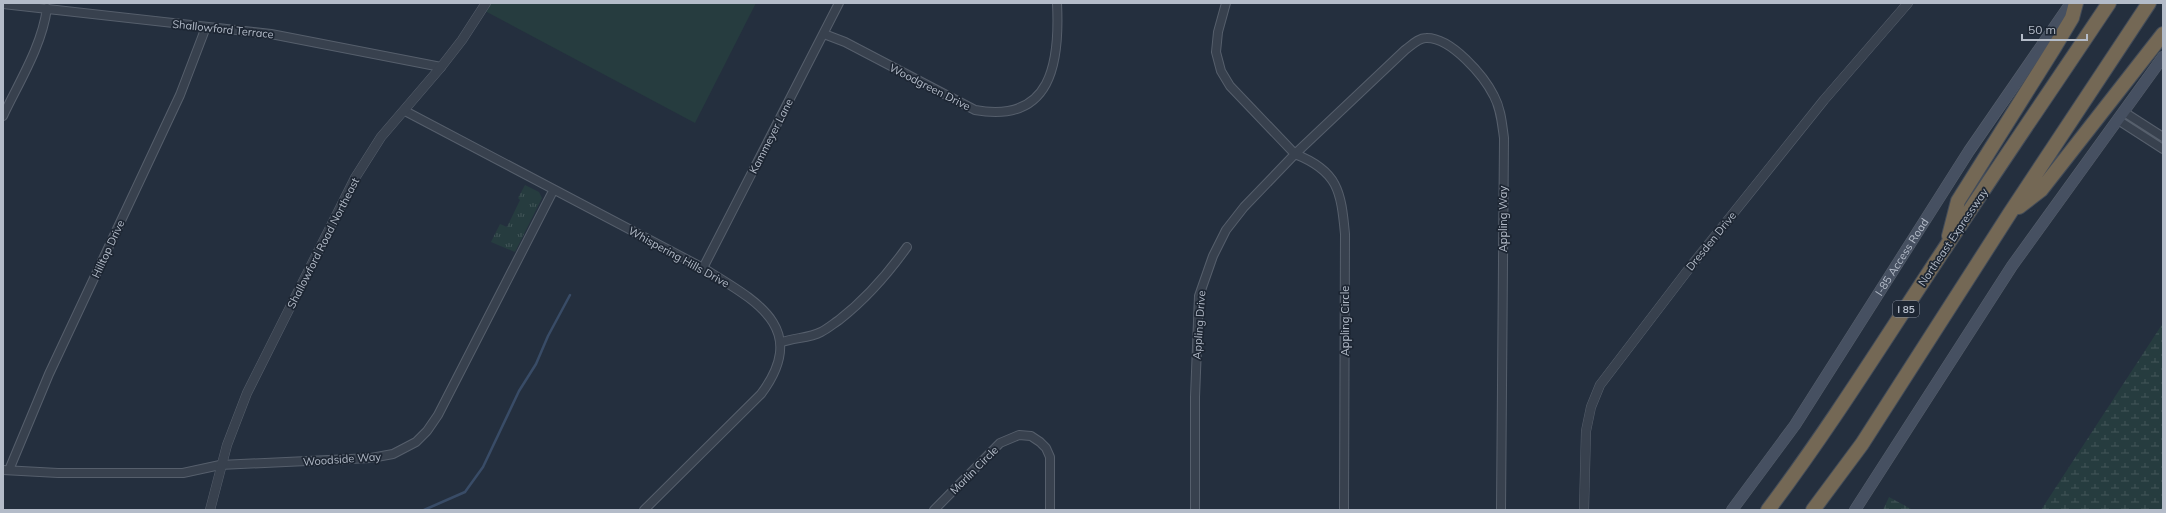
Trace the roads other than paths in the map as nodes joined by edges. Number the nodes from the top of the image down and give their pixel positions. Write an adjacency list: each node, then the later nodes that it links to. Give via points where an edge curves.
1 (486, 3): 16 (street, Shallowford Road Northeast)
2 (839, 3): 13 (street, Kammeyer Lane)
3 (1057, 3): 13 (street, Woodgreen Drive, via 1055,60 1049,80 1042,92 1027,104 1010,111 994,113 975,110 845,42)
4 (1226, 3): 23 (street, via 1218,32 1216,52 1221,71 1230,86)
5 (1908, 3): 39 (street, Dresden Drive, via 1824,100 1690,266 1600,385 1591,407 1586,431)
6 (2071, 3): 40 (main road, I-85 Access Road, via 1969,151 1795,425)
7 (2076, 3): 26 (highway, via 2065,30 1958,201)
8 (2109, 3): 26 (highway, Northeast Expressway / I 85)
9 (2149, 3): 25 (highway)
10 (3, 4): 11 (street, Shallowford Terrace)
11 (47, 8): 12 (street, Shallowford Terrace); 19 (street, via 39,38)
12 (206, 28): 16 (street, Shallowford Terrace, via 271,34); 31 (street, Hilltop Drive, via 180,94)
13 (824, 34): 28 (street, Kammeyer Lane)
14 (2163, 34): 25 (highway, via 2041,190)
15 (2163, 57): 20 (main road)
16 (441, 67): 18 (street, Shallowford Road Northeast)
17 (1370, 84): 23 (street, Appling Drive); 38 (street, Appling Way, via 1405,50 1420,39 1427,38 1454,49 1479,74 1495,96 1504,138)
18 (405, 111): 24 (street, Whispering Hills Drive); 30 (street, Shallowford Road Northeast, via 381,137 355,178 247,394)
19 (3, 116)
20 (2121, 116): 21 (street); 22 (street); 43 (main road, via 2012,266)
21 (2163, 137)
22 (2163, 149)
23 (1295, 154): 36 (street, Appling Drive, via 1244,207 1226,230 1203,280 1199,296 1196,374); 37 (street, Appling Circle, via 1326,171 1337,186 1342,206 1345,234)
24 (553, 191): 28 (street, Whispering Hills Drive); 30 (street, Woodside Way, via 438,414 416,442 393,454 371,458)
25 (2010, 213): 42 (highway, via 1862,444)
26 (1947, 245): 41 (highway, Northeast Expressway / I 85, via 1852,392)
27 (907, 247): 29 (street, via 881,282 822,332 804,339)
28 (703, 268): 29 (street, Whispering Hills Drive, via 762,307 779,332)
29 (780, 343): 33 (street, Whispering Hills Drive, via 773,378 762,394)
30 (220, 465): 31 (street, Woodside Way, via 183,473 58,473); 32 (street, Shallowford Road Northeast)
31 (6, 470)
32 (210, 510)
33 (644, 510)
34 (934, 510): 35 (street, Marlin Circle, via 1000,443 1018,435 1031,436 1040,442 1050,457)
35 (1050, 510)
36 (1195, 510)
37 (1344, 510)
38 (1501, 510)
39 (1584, 510)
40 (1732, 510)
41 (1768, 510)
42 (1813, 510)
43 (1856, 510)

